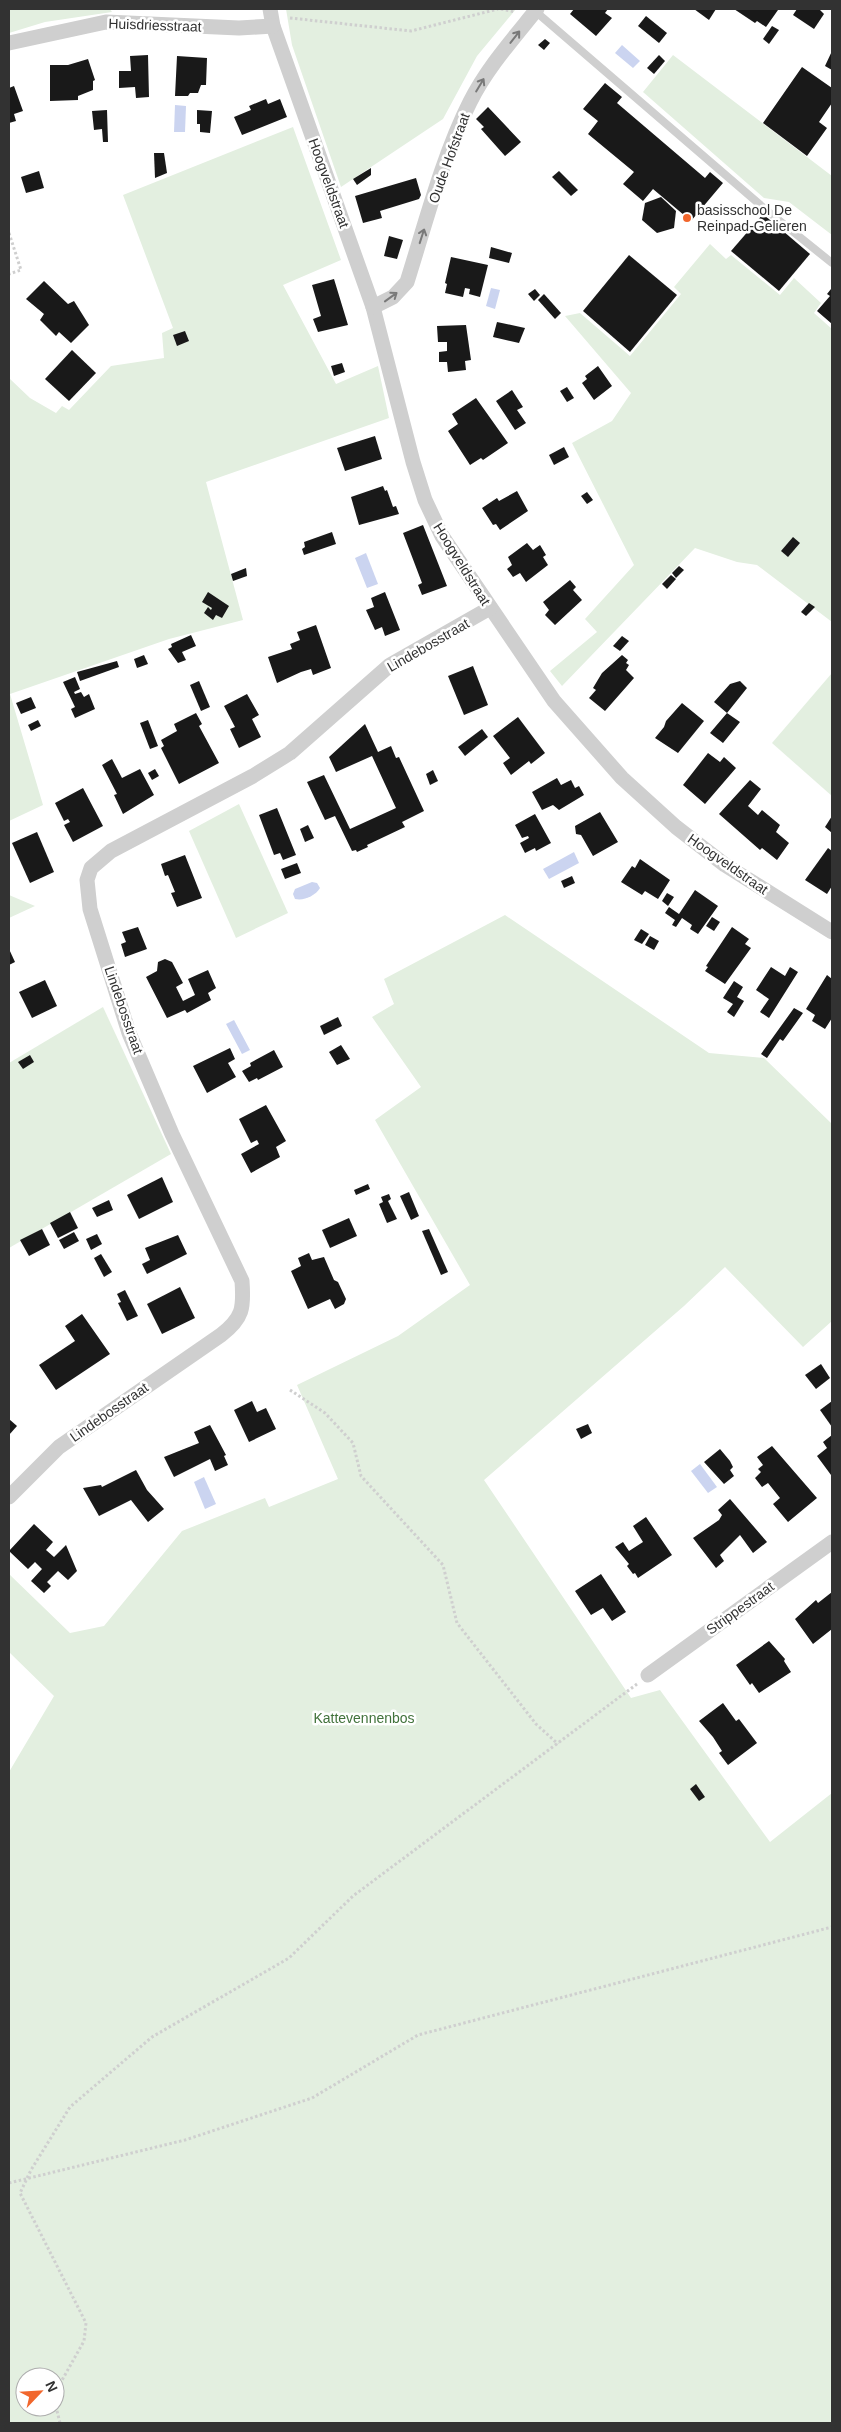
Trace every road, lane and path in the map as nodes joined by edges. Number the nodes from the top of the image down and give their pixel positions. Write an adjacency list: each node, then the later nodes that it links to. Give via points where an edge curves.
1 (270, 9): 6 (street, Hoogveldstraat)
2 (499, 9): 4 (path); 5 (path, via 411,31)
3 (536, 10): 9 (lane); 11 (street, Oude Hofstraat, one-way to 3, via 393,297 407,282 470,102 493,65)
4 (519, 13)
5 (290, 18)
6 (273, 26): 7 (street, Huisdriesstraat, via 239,28 106,22); 11 (street, Hoogveldstraat)
7 (9, 43)
8 (9, 233): 10 (path, via 21,270)
9 (832, 263)
10 (9, 274)
11 (373, 307): 12 (street, Hoogveldstraat, via 412,462 425,500 442,536)
12 (490, 608): 13 (street, Hoogveldstraat, via 554,701 622,778 725,865); 15 (street, Lindebosstraat, via 390,665 290,753 111,851 91,868 87,880 90,909 129,1033 172,1134 242,1281 244,1304 236,1323 229,1329 59,1447)
13 (832, 932)
14 (290, 1390): 18 (path, via 325,1413 353,1443 361,1476 443,1565 457,1623 536,1724)
15 (9, 1497)
16 (832, 1542): 17 (street, Strippestraat)
17 (648, 1675): 18 (path)
18 (558, 1744): 20 (path, via 353,1896 290,1958 152,2037 70,2107)
19 (832, 1927): 20 (path, via 418,2035 312,2098 185,2140)
20 (27, 2178): 21 (path); 22 (path, via 20,2193 86,2323 84,2341 61,2382 55,2403)
21 (9, 2183)
22 (60, 2423)

